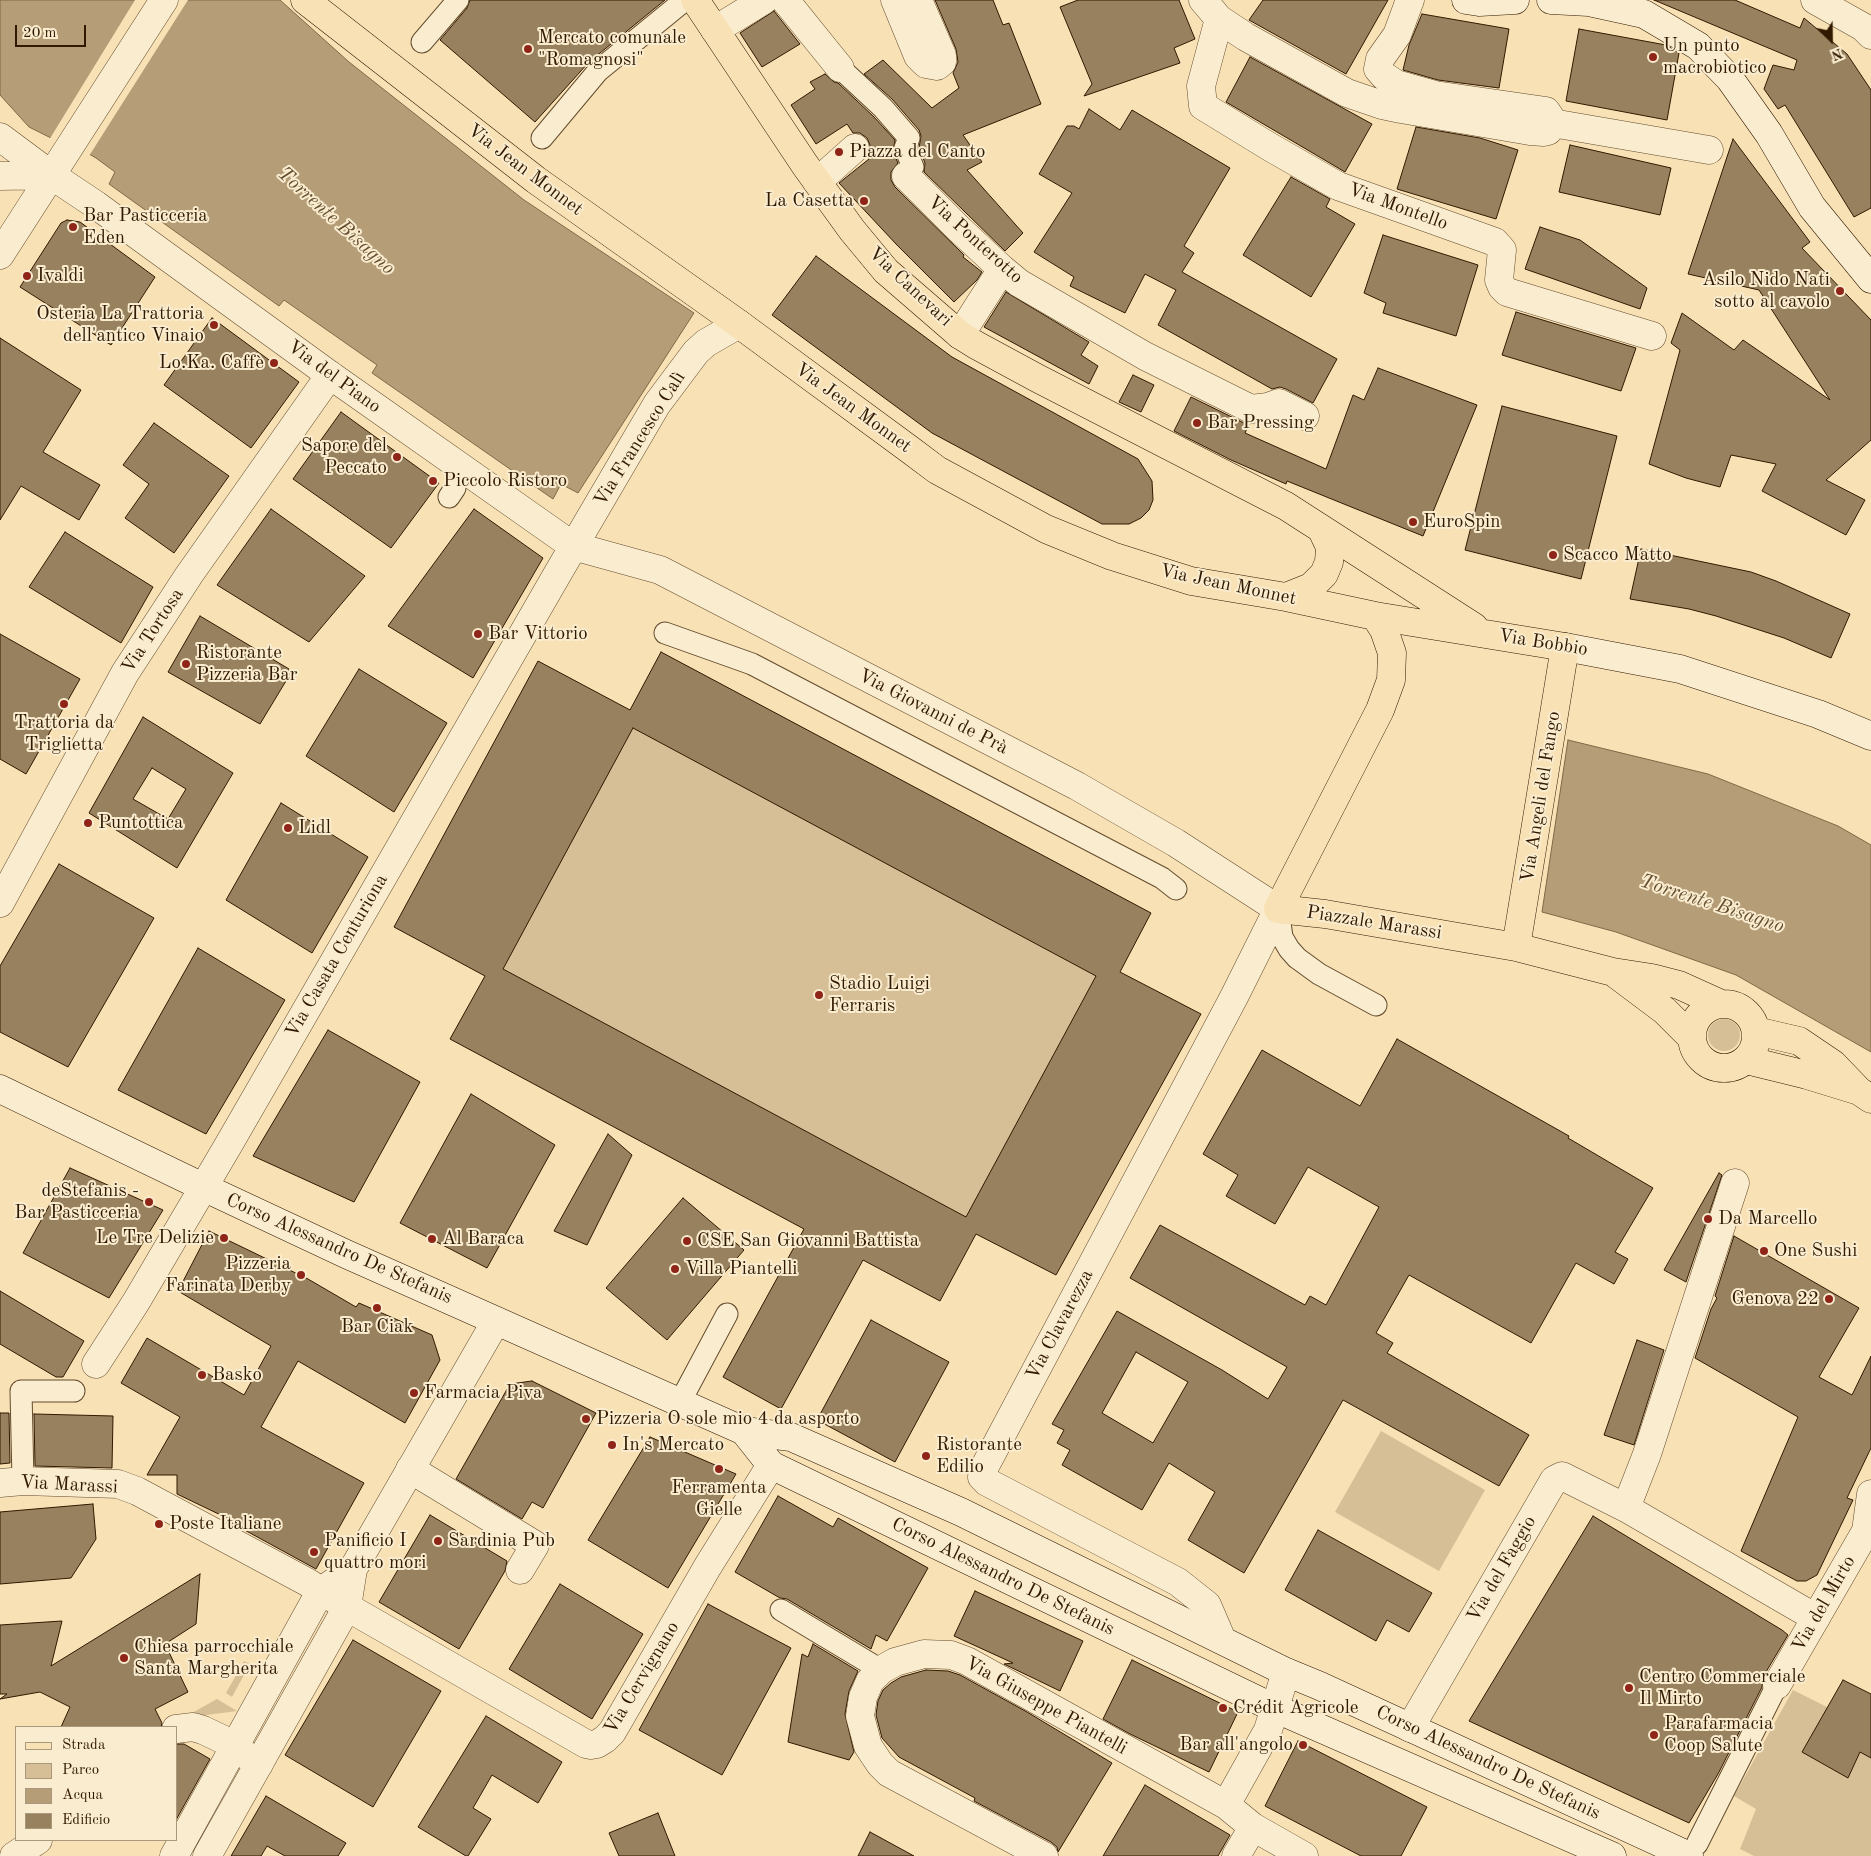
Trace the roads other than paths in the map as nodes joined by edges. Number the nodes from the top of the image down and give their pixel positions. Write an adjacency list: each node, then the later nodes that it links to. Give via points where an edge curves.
1 (164, 0): 24 (street)
2 (305, 0): 31 (main road, Via Jean Monnet, via 536,180)
3 (458, 0): 17 (street)
4 (764, 0): 15 (street)
5 (785, 0): 18 (street, Via Ponterotto)
6 (895, 0): 7 (street, via 918,56 926,64 937,66 942,62 942,55)
7 (918, 0)
8 (1410, 0): 19 (street, Via Montello, via 1397,35 1380,59 1378,69 1384,76 1396,84 1435,95 1546,111)
9 (1466, 0): 10 (street)
10 (1515, 0)
11 (1551, 0): 30 (street, via 1589,2 1644,14 1698,46 1730,79 1769,134 1812,208)
12 (1815, 0): 16 (street, via 1863,27)
13 (688, 2): 15 (main road, Via Canevari); 21 (street, via 598,70)
14 (1211, 10): 19 (street, Via Montello, via 1246,37 1347,93 1382,105 1544,132); 33 (street, Via Montello, via 1201,86 1203,106 1338,186 1496,242 1502,250 1499,280 1507,292)
15 (715, 30): 27 (main road, Via Canevari)
16 (1871, 35)
17 (422, 42)
18 (840, 68): 26 (street, Via Ponterotto, via 883,108 908,138 904,148 913,167)
19 (1552, 123): 23 (street, Via Montello)
20 (0, 137): 24 (street, Via del Piano)
21 (542, 138)
22 (855, 148): 27 (street)
23 (1709, 150)
24 (51, 175): 25 (street); 28 (street); 34 (street, Via del Piano)
25 (0, 176)
26 (906, 176): 29 (street, Via Ponterotto)
27 (817, 182): 32 (main road, Via Canevari, via 886,271)
28 (2, 249)
29 (1002, 269): 32 (street); 35 (street, Via Ponterotto, via 1019,283 1146,356 1251,409 1279,403)
30 (1871, 279)
31 (739, 324): 38 (street, Via Francesco Calì, via 696,352 657,404); 39 (main road, Via Jean Monnet, via 937,470 1046,529 1112,556 1190,581)
32 (960, 335): 36 (main road, Via Canevari)
33 (1652, 336)
34 (330, 375): 38 (street, Via del Piano); 46 (street, Via Tortosa, via 184,582 125,673)
35 (1305, 416)
36 (1164, 444): 37 (main road, Via Bobbio, via 1286,506)
37 (1322, 530): 39 (main road, via 1330,547 1324,574 1312,587); 42 (main road, Via Bobbio)
38 (573, 546): 47 (street, Via Giovanni de Prà, via 660,570 1077,786 1176,843); 58 (street, Via Casata Centuriona)
39 (1286, 597): 40 (main road, Via Jean Monnet)
40 (1375, 616): 42 (main road, Via Jean Monnet); 47 (main road, via 1392,653 1391,680 1380,710)
41 (665, 633): 45 (street, via 752,664 1162,878)
42 (1486, 634): 43 (main road, Via Bobbio)
43 (1565, 647): 44 (street, Via Bobbio, via 1680,669 1818,714); 48 (main road, Via Angeli del Fango)
44 (1871, 736)
45 (1176, 889)
46 (0, 903)
47 (1278, 908): 48 (main road, Piazzale Marassi); 51 (street, Piazzale Marassi, via 1282,937 1297,958 1319,974); 76 (street, Via Clavarezza, via 982,1477 1178,1582 1207,1605)
48 (1516, 946): 49 (main road, Piazzale Marassi)
49 (1613, 972): 50 (main road, Piazzale Marassi, via 1679,986); 53 (main road, Piazzale Marassi, via 1665,1012)
50 (1721, 1004): 52 (main road, Piazzale Marassi, via 1730,1004 1745,1012); 53 (main road, via 1702,1014 1693,1028)
51 (1376, 1005)
52 (1756, 1031): 54 (main road, via 1756,1044); 56 (main road, via 1799,1042 1833,1064)
53 (1692, 1038): 54 (main road, Piazzale Marassi, via 1703,1060 1717,1068 1733,1067)
54 (1746, 1060): 56 (main road, via 1808,1075)
55 (0, 1089): 58 (street, Corso Alessandro De Stefanis)
56 (1865, 1095)
57 (1735, 1183): 69 (street, via 1647,1454)
58 (203, 1187): 60 (street, Corso Alessandro De Stefanis); 61 (street, Via Casata Centuriona)
59 (727, 1314): 63 (street)
60 (496, 1321): 63 (street, Corso Alessandro De Stefanis); 66 (street)
61 (96, 1364)
62 (74, 1391): 67 (street, via 21,1391)
63 (680, 1402): 64 (street, Corso Alessandro De Stefanis)
64 (744, 1431): 65 (street, Corso Alessandro De Stefanis); 76 (street, Corso Alessandro De Stefanis, via 791,1437 961,1512)
65 (771, 1465): 73 (street, Via Cervignano, via 612,1732 598,1744 586,1744); 80 (street, Corso Alessandro De Stefanis)
66 (410, 1469): 70 (street); 71 (street, via 535,1545)
67 (12, 1482): 72 (street, Via Marassi, via 118,1484 137,1491)
68 (1871, 1494): 75 (street, Via del Mirto, via 1866,1530)
69 (1626, 1508): 75 (street, Via del Faggio); 81 (street, Via del Faggio, via 1562,1476 1554,1480)
70 (353, 1569): 72 (street); 73 (street)
71 (520, 1570)
72 (320, 1592): 73 (street, Via Cervignano); 83 (street)
73 (347, 1607): 84 (street)
74 (781, 1610): 77 (street)
75 (1816, 1618): 79 (street, Via del Mirto)
76 (1222, 1640): 78 (street, Corso Alessandro De Stefanis)
77 (881, 1670): 85 (street, Via Giuseppe Piantelli, via 895,1662 924,1654 951,1655 967,1661); 92 (street, Via Giuseppe Piantelli, via 870,1681 860,1716 866,1741 880,1764 889,1773)
78 (1286, 1672): 80 (street); 81 (street, Corso Alessandro De Stefanis)
79 (1779, 1692): 88 (street, Via del Mirto)
80 (1274, 1708): 85 (street, via 1268,1730); 95 (street, Corso Alessandro De Stefanis)
81 (1410, 1728): 88 (street, Corso Alessandro De Stefanis)
82 (178, 1729): 83 (street, via 193,1727 203,1730)
83 (235, 1747): 84 (street); 90 (street)
84 (259, 1764): 91 (street)
85 (1226, 1805): 86 (street, Via Giuseppe Piantelli)
86 (1253, 1827): 93 (street); 94 (street, Via Giuseppe Piantelli)
87 (36, 1841): 89 (street)
88 (1693, 1850)
89 (14, 1856)
90 (174, 1856)
91 (207, 1856)
92 (1044, 1856)
93 (1236, 1856)
94 (1304, 1856)
95 (1612, 1856)

